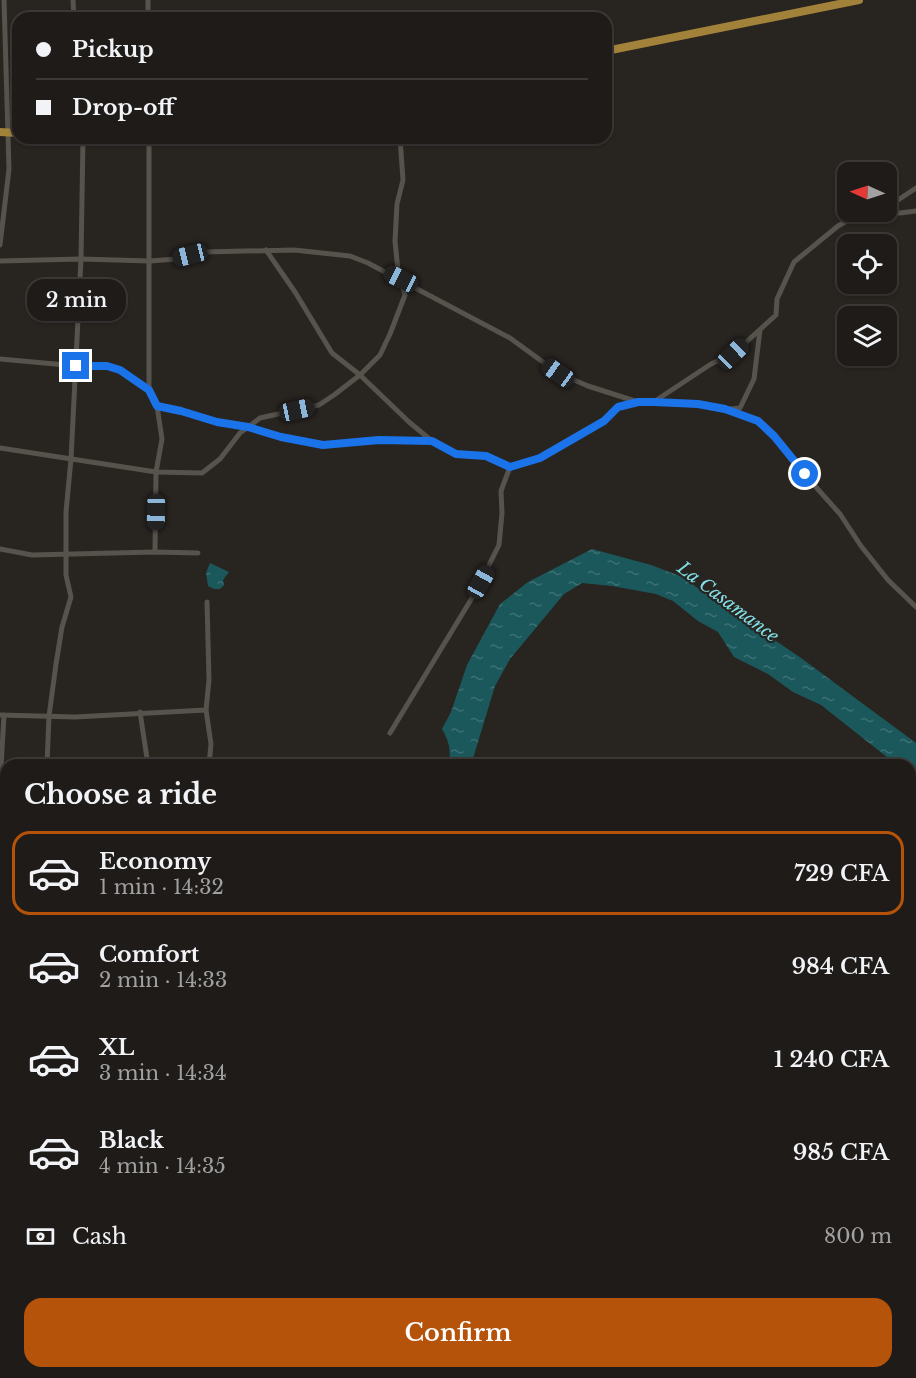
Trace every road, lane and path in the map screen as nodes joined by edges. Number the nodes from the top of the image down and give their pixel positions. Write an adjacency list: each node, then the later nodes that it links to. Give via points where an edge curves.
1 (4, 0): 4 (street)
2 (860, 0): 3 (main road)
3 (612, 50)
4 (12, 106)
5 (12, 144): 14 (street)
6 (83, 144): 16 (street)
7 (149, 144): 18 (street)
8 (400, 144): 19 (street, via 403,180 395,241)
9 (916, 188): 10 (street)
10 (897, 201)
11 (915, 210): 12 (street)
12 (897, 213)
13 (845, 222): 20 (street, via 794,262 777,299 776,315)
14 (0, 244)
15 (266, 250): 18 (street, via 203,252); 19 (street, via 350,256); 23 (street, via 332,353)
16 (81, 259): 17 (street); 18 (street); 22 (street)
17 (0, 261)
18 (150, 261): 24 (street)
19 (401, 279): 23 (street, via 405,296 390,334 380,355); 25 (street, via 510,338 558,373)
20 (760, 330): 26 (street, via 733,354); 28 (street, via 754,379 740,408)
21 (0, 360): 22 (street)
22 (76, 366): 24 (street, via 120,370); 32 (street)
23 (360, 375): 29 (street, via 319,405 260,418); 30 (street)
24 (149, 390): 27 (street)
25 (638, 402): 26 (street); 33 (street, via 618,407 604,421 540,458)
26 (654, 402): 28 (street)
27 (157, 406): 29 (street); 34 (street, via 162,439)
28 (725, 409): 40 (street, via 758,421 774,436 840,514 888,580)
29 (248, 427): 30 (street, via 323,445); 34 (street, via 202,473)
30 (432, 441): 33 (street, via 456,454 486,456)
31 (0, 448): 32 (street)
32 (71, 459): 34 (street); 38 (street)
33 (510, 467): 45 (street, via 501,491 498,545 490,563)
34 (156, 472): 36 (street)
35 (0, 549): 38 (street, via 32,555)
36 (155, 552): 37 (street); 38 (street)
37 (198, 553)
38 (67, 554): 44 (street, via 71,597 62,627)
39 (207, 602): 41 (street)
40 (916, 607)
41 (206, 710): 42 (street); 49 (street)
42 (140, 712): 44 (street); 48 (street)
43 (2, 715): 44 (street); 46 (street)
44 (49, 716): 47 (street)
45 (390, 733)
46 (1, 759)
47 (47, 759)
48 (147, 759)
49 (210, 759)

